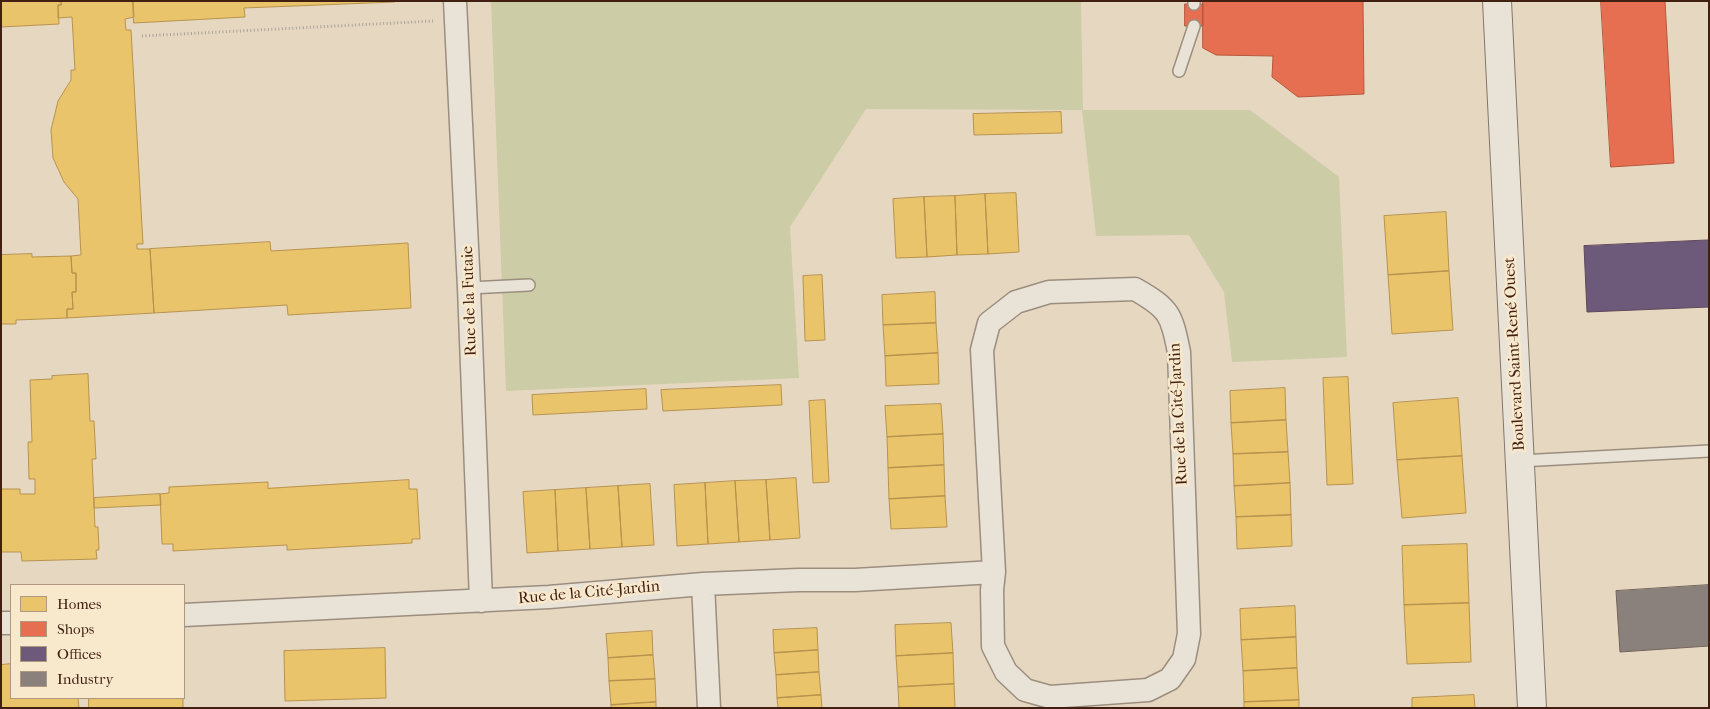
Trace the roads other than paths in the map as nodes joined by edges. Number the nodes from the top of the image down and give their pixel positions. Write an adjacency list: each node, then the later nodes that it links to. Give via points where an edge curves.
1 (1497, 1): 8 (street, Boulevard Saint-René Ouest)
2 (456, 11): 6 (street, Rue de la Futaie)
3 (1194, 26): 4 (lane)
4 (1179, 71)
5 (529, 285): 6 (lane)
6 (469, 288): 11 (street, Rue de la Futaie)
7 (1709, 451): 8 (lane)
8 (1520, 461): 14 (street, Boulevard Saint-René Ouest)
9 (994, 572): 9 (street, Rue de la Cité-Jardin, via 993,646 1006,672 1025,690 1050,697 1148,690 1170,679 1184,659 1189,634 1179,352 1172,321 1158,302 1135,289 1049,292 1016,302 989,324 982,350); 10 (street, Rue de la Cité-Jardin)
10 (703, 584): 11 (street, Rue de la Cité-Jardin); 13 (street)
11 (481, 601): 12 (street, Rue de la Cité-Jardin)
12 (185, 615)
13 (710, 708)
14 (1532, 708)

